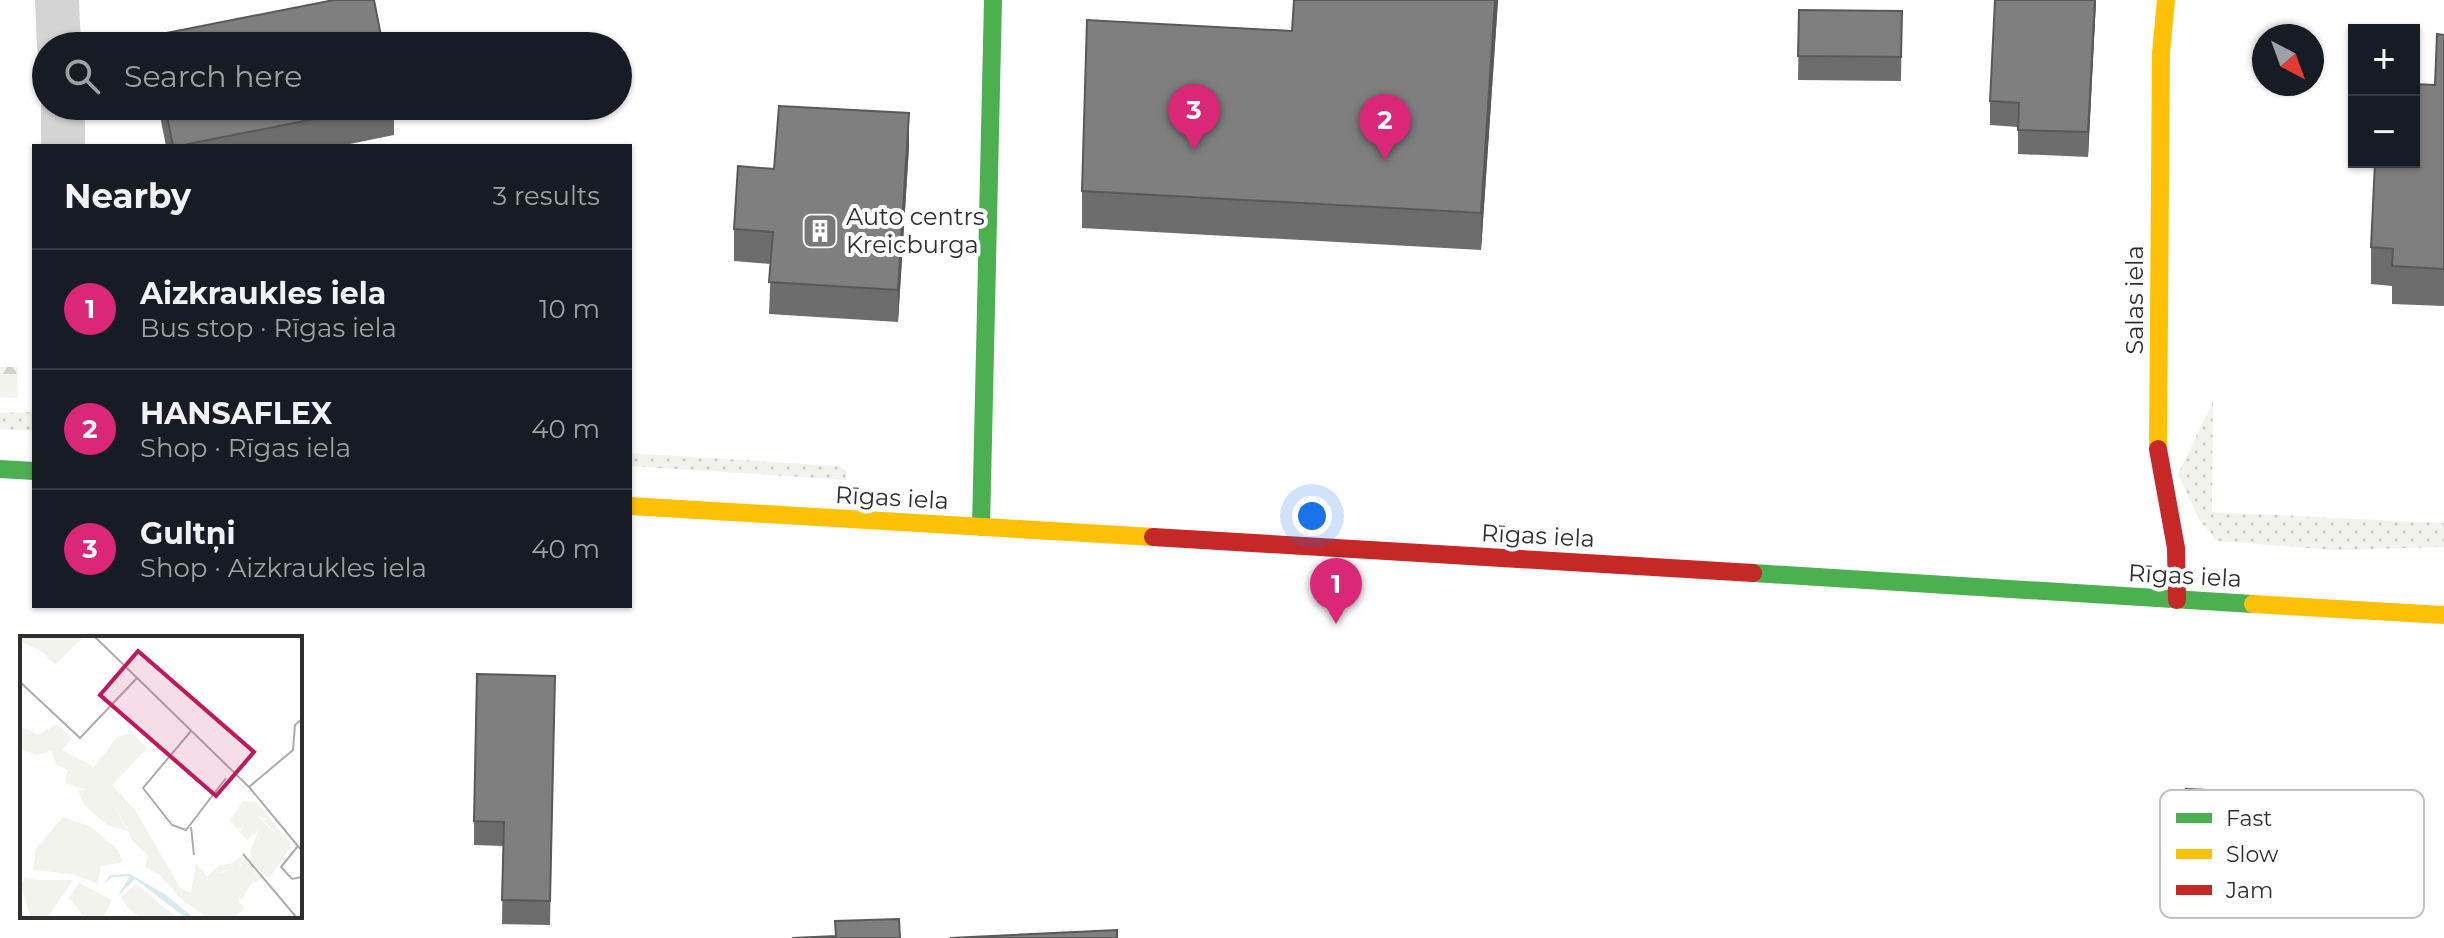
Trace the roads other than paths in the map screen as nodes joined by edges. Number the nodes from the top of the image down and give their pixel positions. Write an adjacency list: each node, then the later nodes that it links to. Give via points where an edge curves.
1 (57, 0): 4 (street)
2 (993, 0): 10 (main road)
3 (2166, 0): 11 (main road, Salas iela, via 2161,53 2158,456 2176,548)
4 (58, 32)
5 (63, 120): 6 (street)
6 (63, 144)
7 (0, 469): 8 (main road)
8 (32, 471)
9 (632, 506): 10 (main road, Rīgas iela)
10 (981, 527): 11 (main road, Rīgas iela)
11 (2177, 600): 12 (main road, Rīgas iela)
12 (2444, 615)

